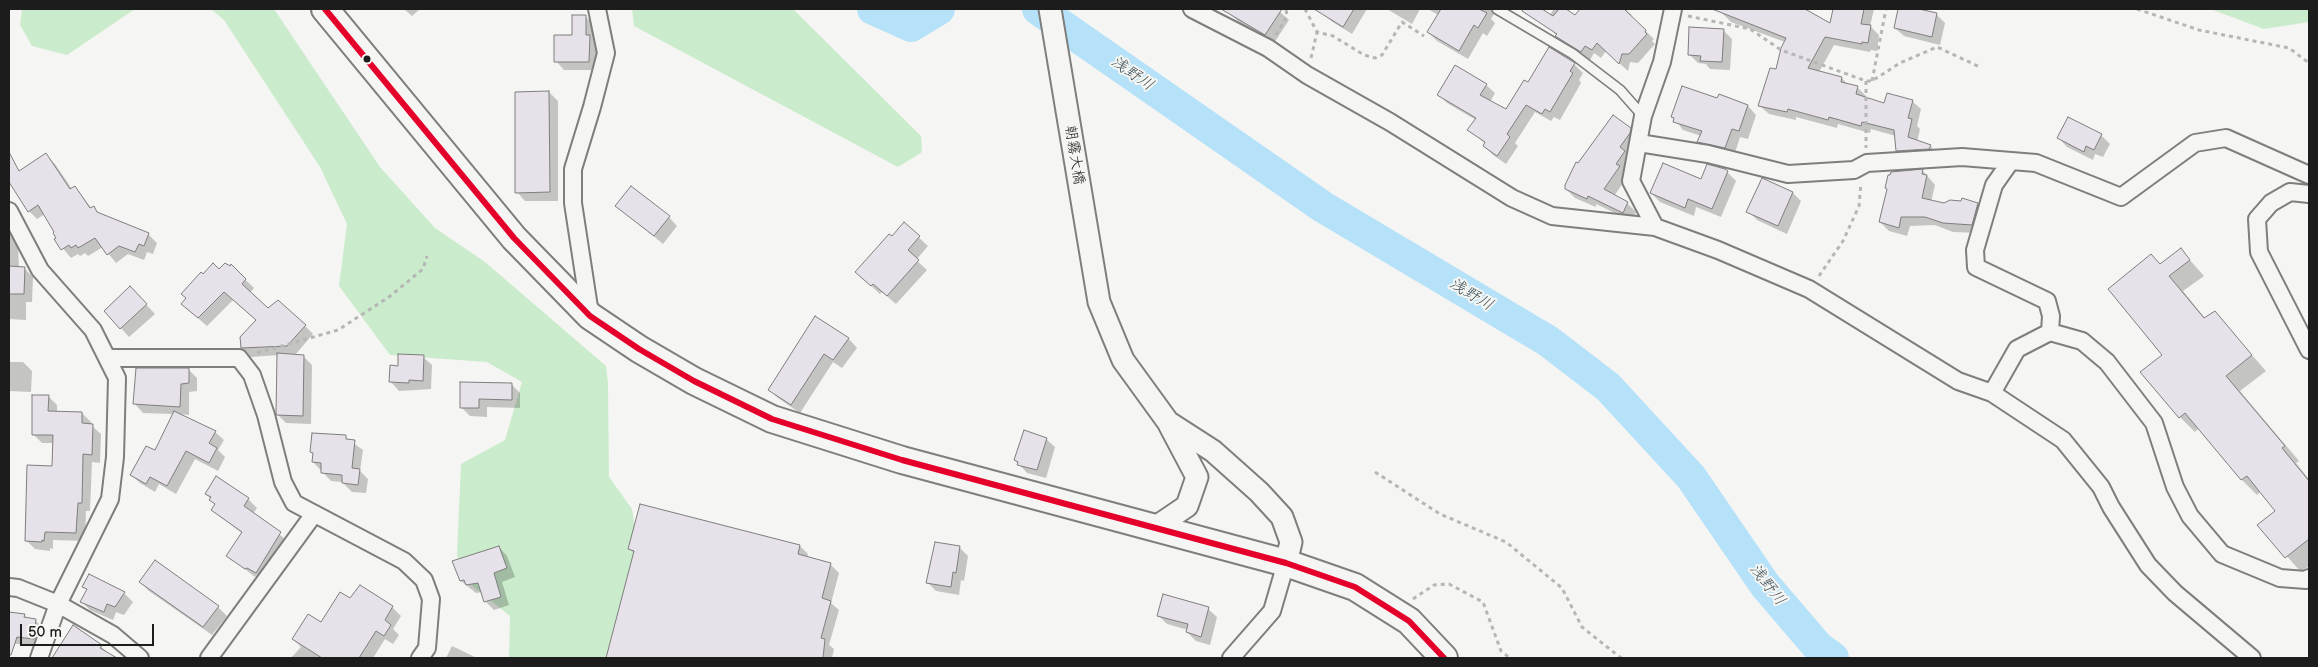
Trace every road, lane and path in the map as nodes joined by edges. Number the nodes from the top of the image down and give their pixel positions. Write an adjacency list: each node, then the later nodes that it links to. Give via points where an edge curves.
1 (324, 9): 29 (main road, via 514,238)
2 (597, 9): 29 (street, via 606,53 573,169 573,203)
3 (1050, 9): 35 (street, 朝霧大橋, via 1099,302 1122,360)
4 (1192, 9): 13 (street)
5 (1286, 9): 13 (path, via 1287,16)
6 (1305, 9): 11 (path)
7 (1497, 9): 19 (lane, via 1573,54 1620,90)
8 (1886, 9): 18 (path)
9 (2137, 9): 14 (path, via 2199,30 2289,48)
10 (1673, 11): 17 (path, via 1750,29 1781,50); 19 (street, via 1662,62)
11 (1317, 32): 12 (path, via 1333,36 1375,58 1382,55 1402,22); 16 (path)
12 (1424, 36)
13 (1268, 48): 16 (street)
14 (2309, 63)
15 (1980, 67): 18 (path, via 1937,47 1900,63)
16 (1307, 75): 26 (street, via 1512,198 1552,216)
17 (1866, 81): 18 (path); 22 (path)
18 (1872, 81)
19 (1643, 116): 20 (street)
20 (1639, 143): 22 (street, via 1708,154 1788,174 1854,170); 26 (street, via 1631,181)
21 (2011, 161): 22 (street, via 1962,157); 23 (street, via 2036,163 2121,197 2195,143 2226,138); 30 (street, via 1994,185 1975,250 1976,267 2047,301 2051,316)
22 (1866, 163): 28 (path, via 1859,206 1843,241)
23 (2309, 175)
24 (2309, 194): 31 (street, via 2290,192 2271,203 2257,218 2259,252)
25 (9, 211): 32 (street, via 40,270 93,330)
26 (1655, 226): 28 (street)
27 (427, 256): 33 (path, via 423,270 338,330)
28 (1809, 289): 34 (street, via 1958,381)
29 (590, 316): 38 (main road, via 694,381 772,419 902,460)
30 (2050, 332): 34 (street, via 2017,349); 40 (street, via 2082,341 2107,362 2154,423 2175,487 2190,516 2222,554 2280,578)
31 (2309, 350)
32 (108, 358): 33 (street); 42 (street, via 117,378 115,457 110,499)
33 (239, 358): 37 (street, via 252,375 283,482 294,502)
34 (1992, 393): 52 (street, via 2063,440 2101,487 2148,564 2175,593)
35 (1168, 422): 38 (street, via 1197,477 1186,506); 39 (street, via 1212,451 1282,516 1291,542)
36 (1375, 472): 51 (path, via 1440,514 1506,542 1562,588 1582,627)
37 (314, 514): 46 (street); 47 (street, via 404,561 424,580 431,599 427,648)
38 (1156, 527): 39 (main road)
39 (1286, 563): 43 (main road, via 1355,587); 48 (street, via 1272,611)
40 (2309, 578)
41 (9, 587): 42 (street)
42 (58, 604): 44 (street); 45 (street, via 112,635)
43 (1394, 612): 49 (main road, via 1409,621); 50 (path, via 1434,585 1450,584 1483,602 1501,651)
44 (39, 658)
45 (140, 658)
46 (209, 658)
47 (420, 658)
48 (1231, 658)
49 (1444, 658)
50 (1510, 658)
51 (1621, 658)
52 (2252, 658)

